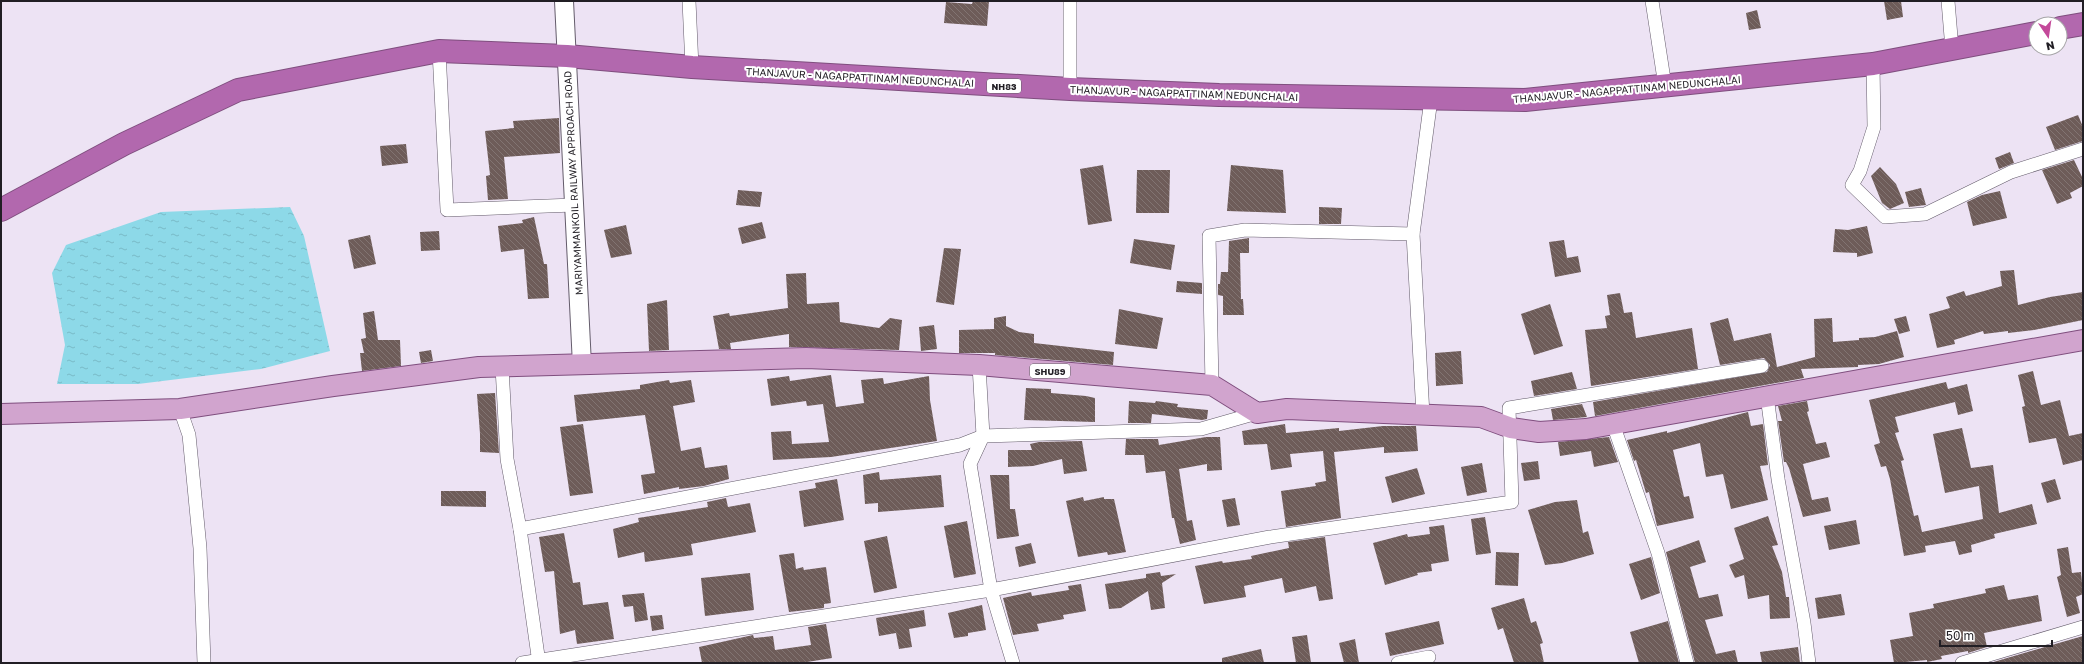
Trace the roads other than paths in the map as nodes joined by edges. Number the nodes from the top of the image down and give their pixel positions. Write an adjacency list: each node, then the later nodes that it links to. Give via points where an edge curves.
1 (564, 1): 11 (main road, MARIYAMMANKOIL RAILWAY APPROACH ROAD)
2 (689, 1): 13 (street)
3 (1070, 1): 15 (street)
4 (1652, 1): 14 (street)
5 (1948, 1): 9 (street)
6 (2083, 24): 7 (highway)
7 (2068, 27)
8 (2028, 35): 9 (highway, THANJAVUR - NAGAPPATTINAM NEDUNCHALAI / NH83)
9 (1952, 49): 12 (highway, THANJAVUR - NAGAPPATTINAM NEDUNCHALAI / NH83)
10 (439, 51): 11 (highway, THANJAVUR - NAGAPPATTINAM NEDUNCHALAI / NH83); 18 (street, via 447,210); 19 (highway, THANJAVUR - NAGAPPATTINAM NEDUNCHALAI / NH83, via 238,90 124,144)
11 (567, 56): 13 (highway, THANJAVUR - NAGAPPATTINAM NEDUNCHALAI / NH83); 18 (main road, MARIYAMMANKOIL RAILWAY APPROACH ROAD)
12 (1873, 64): 14 (highway, THANJAVUR - NAGAPPATTINAM NEDUNCHALAI / NH83); 17 (street, via 1874,127 1860,172 1852,185 1885,217 1925,214 2011,172)
13 (692, 67): 15 (highway, THANJAVUR - NAGAPPATTINAM NEDUNCHALAI / NH83)
14 (1665, 86): 16 (highway, THANJAVUR - NAGAPPATTINAM NEDUNCHALAI / NH83, via 1525,100)
15 (1070, 89): 16 (highway, THANJAVUR - NAGAPPATTINAM NEDUNCHALAI / NH83)
16 (1431, 99): 20 (street)
17 (2083, 149)
18 (574, 206): 23 (main road, MARIYAMMANKOIL RAILWAY APPROACH ROAD)
19 (1, 210)
20 (1413, 234): 26 (street, via 1245,230 1209,236); 31 (street)
21 (2083, 340): 27 (main road)
22 (979, 365): 23 (main road, SHU89, via 806,358); 26 (main road, SHU89); 34 (street)
23 (582, 366): 25 (main road, SHU89)
24 (1762, 366): 33 (street, via 1509,408)
25 (502, 367): 28 (main road, SHU89, via 479,367 333,386); 35 (street, via 507,459)
26 (1212, 385): 30 (main road, SHU89)
27 (1767, 396): 32 (main road); 45 (street, via 1778,479)
28 (180, 409): 29 (main road, SHU89); 40 (street, via 189,435 200,548)
29 (1, 414)
30 (1257, 414): 31 (main road, via 1287,409); 34 (street, via 1201,429)
31 (1423, 416): 33 (main road, via 1481,417)
32 (1613, 424): 33 (main road, via 1586,429 1539,432); 44 (street, via 1658,552)
33 (1511, 428): 36 (street, via 1512,502 1270,537)
34 (983, 436): 35 (street, via 960,445); 36 (street, via 970,464)
35 (520, 529): 39 (street)
36 (991, 590): 39 (street); 42 (street)
37 (2083, 627): 46 (street)
38 (1429, 657): 43 (street)
39 (538, 661): 41 (street)
40 (204, 663)
41 (522, 663)
42 (1013, 663)
43 (1398, 663)
44 (1687, 663)
45 (1809, 663)
46 (1962, 663)

